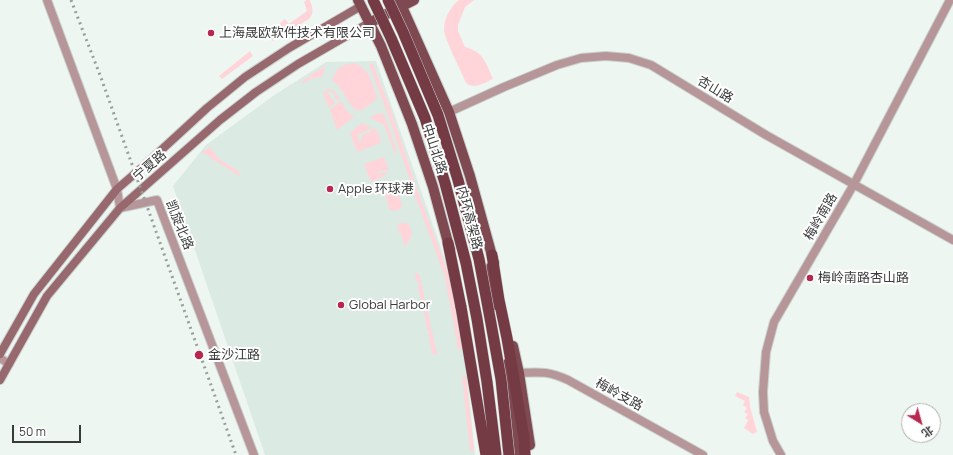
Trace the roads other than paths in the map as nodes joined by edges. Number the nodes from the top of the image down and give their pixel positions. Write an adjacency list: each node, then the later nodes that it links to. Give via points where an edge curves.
1 (47, 0): 11 (street)
2 (373, 0): 6 (main road); 24 (highway, 内环高架路, bridge, via 392,38 425,118 445,184 466,263 477,319)
3 (388, 0): 25 (highway, 内环高架路, bridge, via 438,115 458,180 479,259 490,318 501,379)
4 (414, 0): 7 (main road)
5 (950, 0): 10 (street, 梅岭南路)
6 (360, 3): 8 (main road, 中山北路); 11 (main road, 宁夏路, via 245,77)
7 (400, 3): 8 (main road); 9 (main road, 中山北路)
8 (369, 23): 12 (main road, 宁夏路, via 298,64 256,92 220,120); 14 (main road, 中山北路, via 381,46 412,124)
9 (449, 112): 10 (street, 杏山路, via 557,65 581,58 629,58 651,65); 15 (main road, 中山北路)
10 (854, 184): 13 (street, 杏山路); 30 (street, 梅岭南路, via 774,322 766,352 764,412 773,441)
11 (117, 189): 12 (street); 16 (main road, 宁夏路, via 34,294)
12 (120, 208): 18 (main road, 宁夏路, via 47,296); 21 (street, 凯旋北路, via 157,200)
13 (953, 240)
14 (448, 242): 22 (main road, 中山北路, via 473,361); 23 (highway, bridge)
15 (492, 255): 19 (main road, 中山北路); 26 (main road, 中山北路, via 490,282 506,360); 27 (highway)
16 (0, 354)
17 (0, 358): 18 (street)
18 (9, 364): 20 (main road, 宁夏路)
19 (519, 373): 28 (main road, 中山北路); 29 (street, 梅岭支路, via 546,372 568,380)
20 (0, 380)
21 (254, 455)
22 (483, 455)
23 (486, 455)
24 (496, 455)
25 (509, 455)
26 (517, 455)
27 (525, 455)
28 (530, 455)
29 (703, 455)
30 (781, 455)

